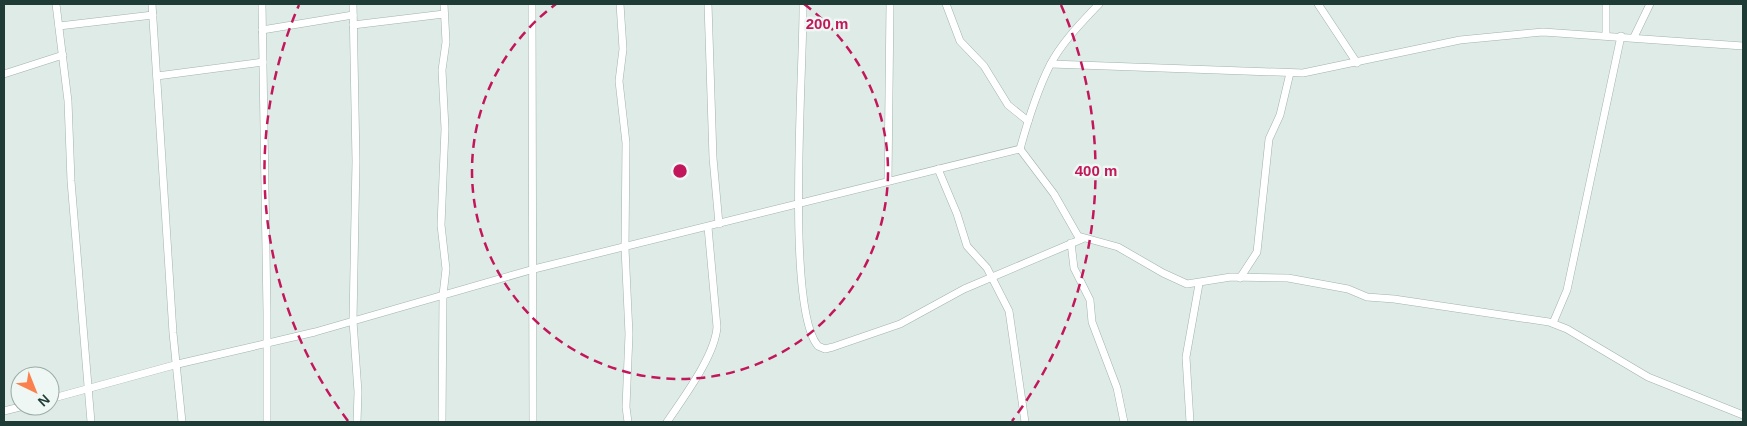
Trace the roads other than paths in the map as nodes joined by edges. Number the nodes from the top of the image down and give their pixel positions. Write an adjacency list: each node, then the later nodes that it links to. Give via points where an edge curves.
1 (56, 4): 20 (street)
2 (152, 4): 17 (street)
3 (262, 4): 21 (street)
4 (353, 4): 18 (street)
5 (444, 4): 16 (street)
6 (532, 4): 43 (street)
7 (620, 4): 42 (street, via 623,49 619,81 626,143)
8 (708, 4): 38 (street, via 712,158)
9 (803, 4): 37 (street)
10 (890, 4): 36 (street)
11 (946, 4): 33 (street, via 960,41 984,66 1008,105)
12 (1099, 4): 29 (street)
13 (1318, 4): 28 (street)
14 (1606, 4): 22 (street)
15 (1650, 4): 24 (street)
16 (444, 14): 19 (street); 47 (street, via 445,138 441,226 446,269)
17 (153, 15): 20 (street); 32 (street)
18 (353, 15): 19 (street); 21 (street)
19 (353, 25): 48 (street, via 356,141)
20 (59, 26): 26 (street)
21 (262, 30): 27 (street)
22 (1606, 35): 23 (street); 28 (street, via 1543,32 1492,36)
23 (1621, 36): 24 (street); 49 (street, via 1567,290)
24 (1634, 37): 25 (street)
25 (1743, 46)
26 (64, 55): 31 (street); 52 (street)
27 (262, 62): 32 (street); 50 (street)
28 (1357, 63): 30 (street)
29 (1051, 64): 30 (street); 33 (street)
30 (1290, 73): 45 (street, via 1280,115 1269,138 1257,252)
31 (4, 74)
32 (157, 76): 51 (street, via 173,333)
33 (1028, 121): 34 (street)
34 (1020, 149): 35 (street); 40 (street)
35 (938, 169): 36 (street); 44 (street, via 967,246 985,264)
36 (888, 181): 37 (street)
37 (799, 202): 38 (street); 44 (street, via 805,315 813,338 821,348 833,347 900,324)
38 (719, 224): 39 (street)
39 (708, 227): 42 (street); 62 (street, via 716,338 692,385)
40 (1082, 239): 41 (street); 46 (street, via 1113,245 1172,278)
41 (1072, 243): 44 (street); 64 (street, via 1074,268 1090,300 1092,322 1117,388)
42 (625, 248): 43 (street); 61 (street, via 629,334)
43 (534, 269): 47 (street); 60 (street)
44 (992, 277): 63 (street, via 1009,312)
45 (1240, 278): 46 (street); 49 (street, via 1288,278 1348,289 1367,297)
46 (1199, 284): 65 (street, via 1186,357)
47 (443, 295): 48 (street); 59 (street)
48 (353, 321): 50 (street); 58 (street)
49 (1554, 323): 54 (street, via 1648,377)
50 (267, 343): 51 (street); 57 (street)
51 (178, 364): 52 (street); 56 (street)
52 (89, 388): 53 (street); 55 (street)
53 (60, 396)
54 (1743, 415)
55 (91, 422)
56 (182, 422)
57 (267, 422)
58 (357, 422)
59 (442, 422)
60 (534, 422)
61 (628, 422)
62 (667, 422)
63 (1025, 422)
64 (1124, 422)
65 (1190, 422)

